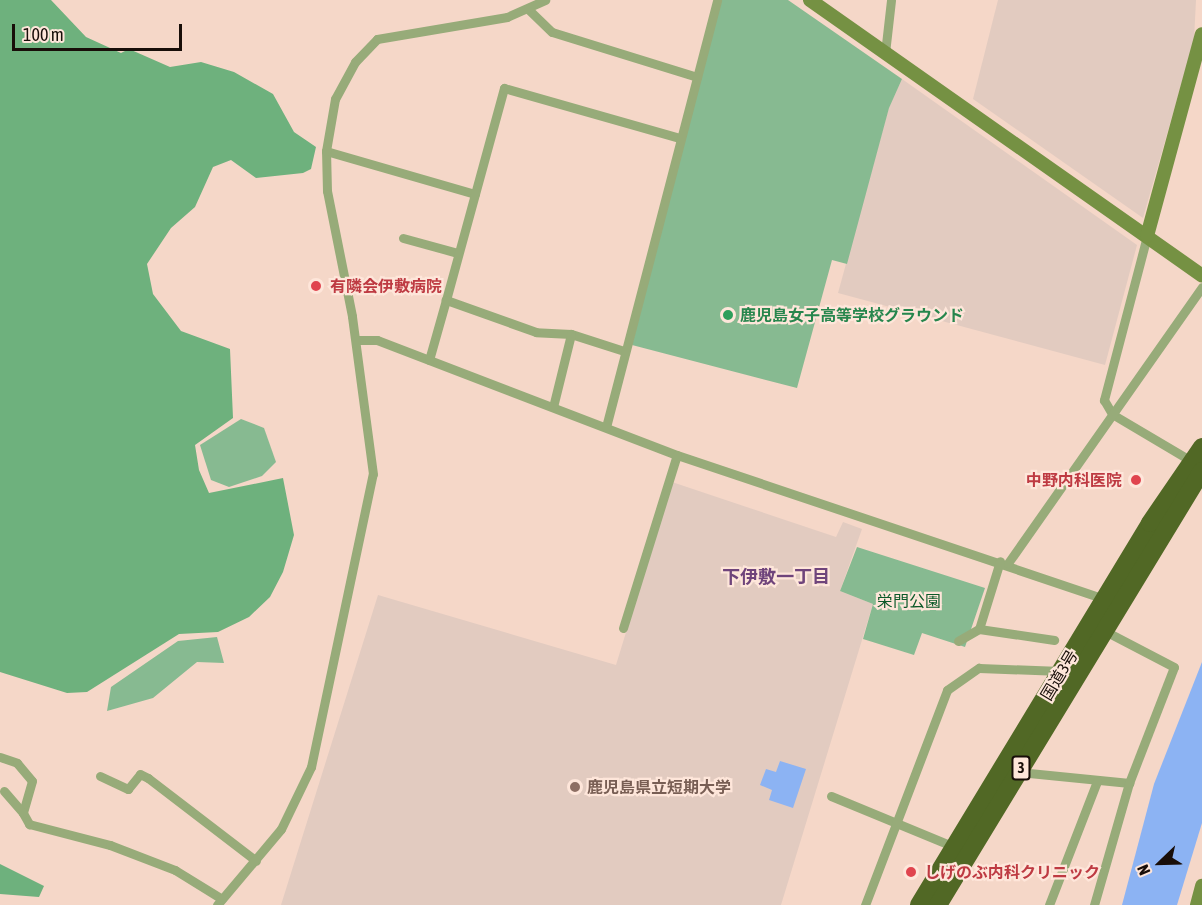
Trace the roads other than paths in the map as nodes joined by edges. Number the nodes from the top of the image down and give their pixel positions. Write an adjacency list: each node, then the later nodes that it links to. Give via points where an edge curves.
1 (545, 0): 5 (street)
2 (717, 0): 8 (street)
3 (810, 0): 7 (street)
4 (891, 0): 7 (street)
5 (528, 9): 8 (street, via 552,32); 10 (street, via 507,17 377,39 355,62 335,99)
6 (1202, 34): 12 (street)
7 (885, 53): 12 (street)
8 (697, 77): 9 (street)
9 (680, 138): 11 (street, via 504,88); 20 (street)
10 (326, 151): 11 (street); 19 (street, via 327,191)
11 (475, 194): 14 (street)
12 (1147, 236): 15 (street); 23 (street, via 1104,400)
13 (403, 238): 14 (street)
14 (458, 253): 17 (street)
15 (1202, 275)
16 (1202, 286): 23 (street)
17 (446, 300): 18 (street, via 536,332); 21 (street)
18 (571, 334): 20 (street); 22 (street)
19 (356, 340): 21 (street, via 377,340); 45 (street, via 373,474 311,767 286,821)
20 (624, 351): 24 (street)
21 (429, 360): 22 (street)
22 (553, 407): 24 (street)
23 (1112, 414): 26 (street); 27 (street)
24 (606, 427): 25 (street)
25 (677, 455): 27 (street); 30 (street)
26 (1199, 460): 28 (highway, 国道3号 / 3)
27 (1004, 562): 28 (street); 31 (street)
28 (1111, 602): 29 (highway, 国道3号 / 3)
29 (1097, 627): 34 (highway, 国道3号 / 3); 36 (highway, 国道3号 / 3); 39 (street, via 1174,667)
30 (623, 628)
31 (979, 629): 32 (street); 33 (street)
32 (958, 640)
33 (1054, 640)
34 (1061, 671): 43 (street, via 979,668 961,676 947,690); 44 (highway, 国道3号 / 3)
35 (0, 758): 42 (street, via 16,763 32,781)
36 (1019, 772): 38 (street); 50 (highway, 国道3号 / 3)
37 (100, 776): 45 (street, via 128,789 140,774 148,778)
38 (1097, 781): 39 (street); 51 (street)
39 (1129, 783): 52 (street)
40 (4, 791): 42 (street)
41 (831, 796): 43 (street)
42 (23, 813): 47 (street, via 29,824 110,845 175,870)
43 (898, 823): 44 (street); 48 (street)
44 (955, 847): 49 (highway, 国道3号 / 3)
45 (256, 861): 47 (street)
46 (1202, 886): 53 (street)
47 (220, 902)
48 (865, 905)
49 (920, 905)
50 (938, 905)
51 (1049, 905)
52 (1094, 905)
53 (1197, 905)

